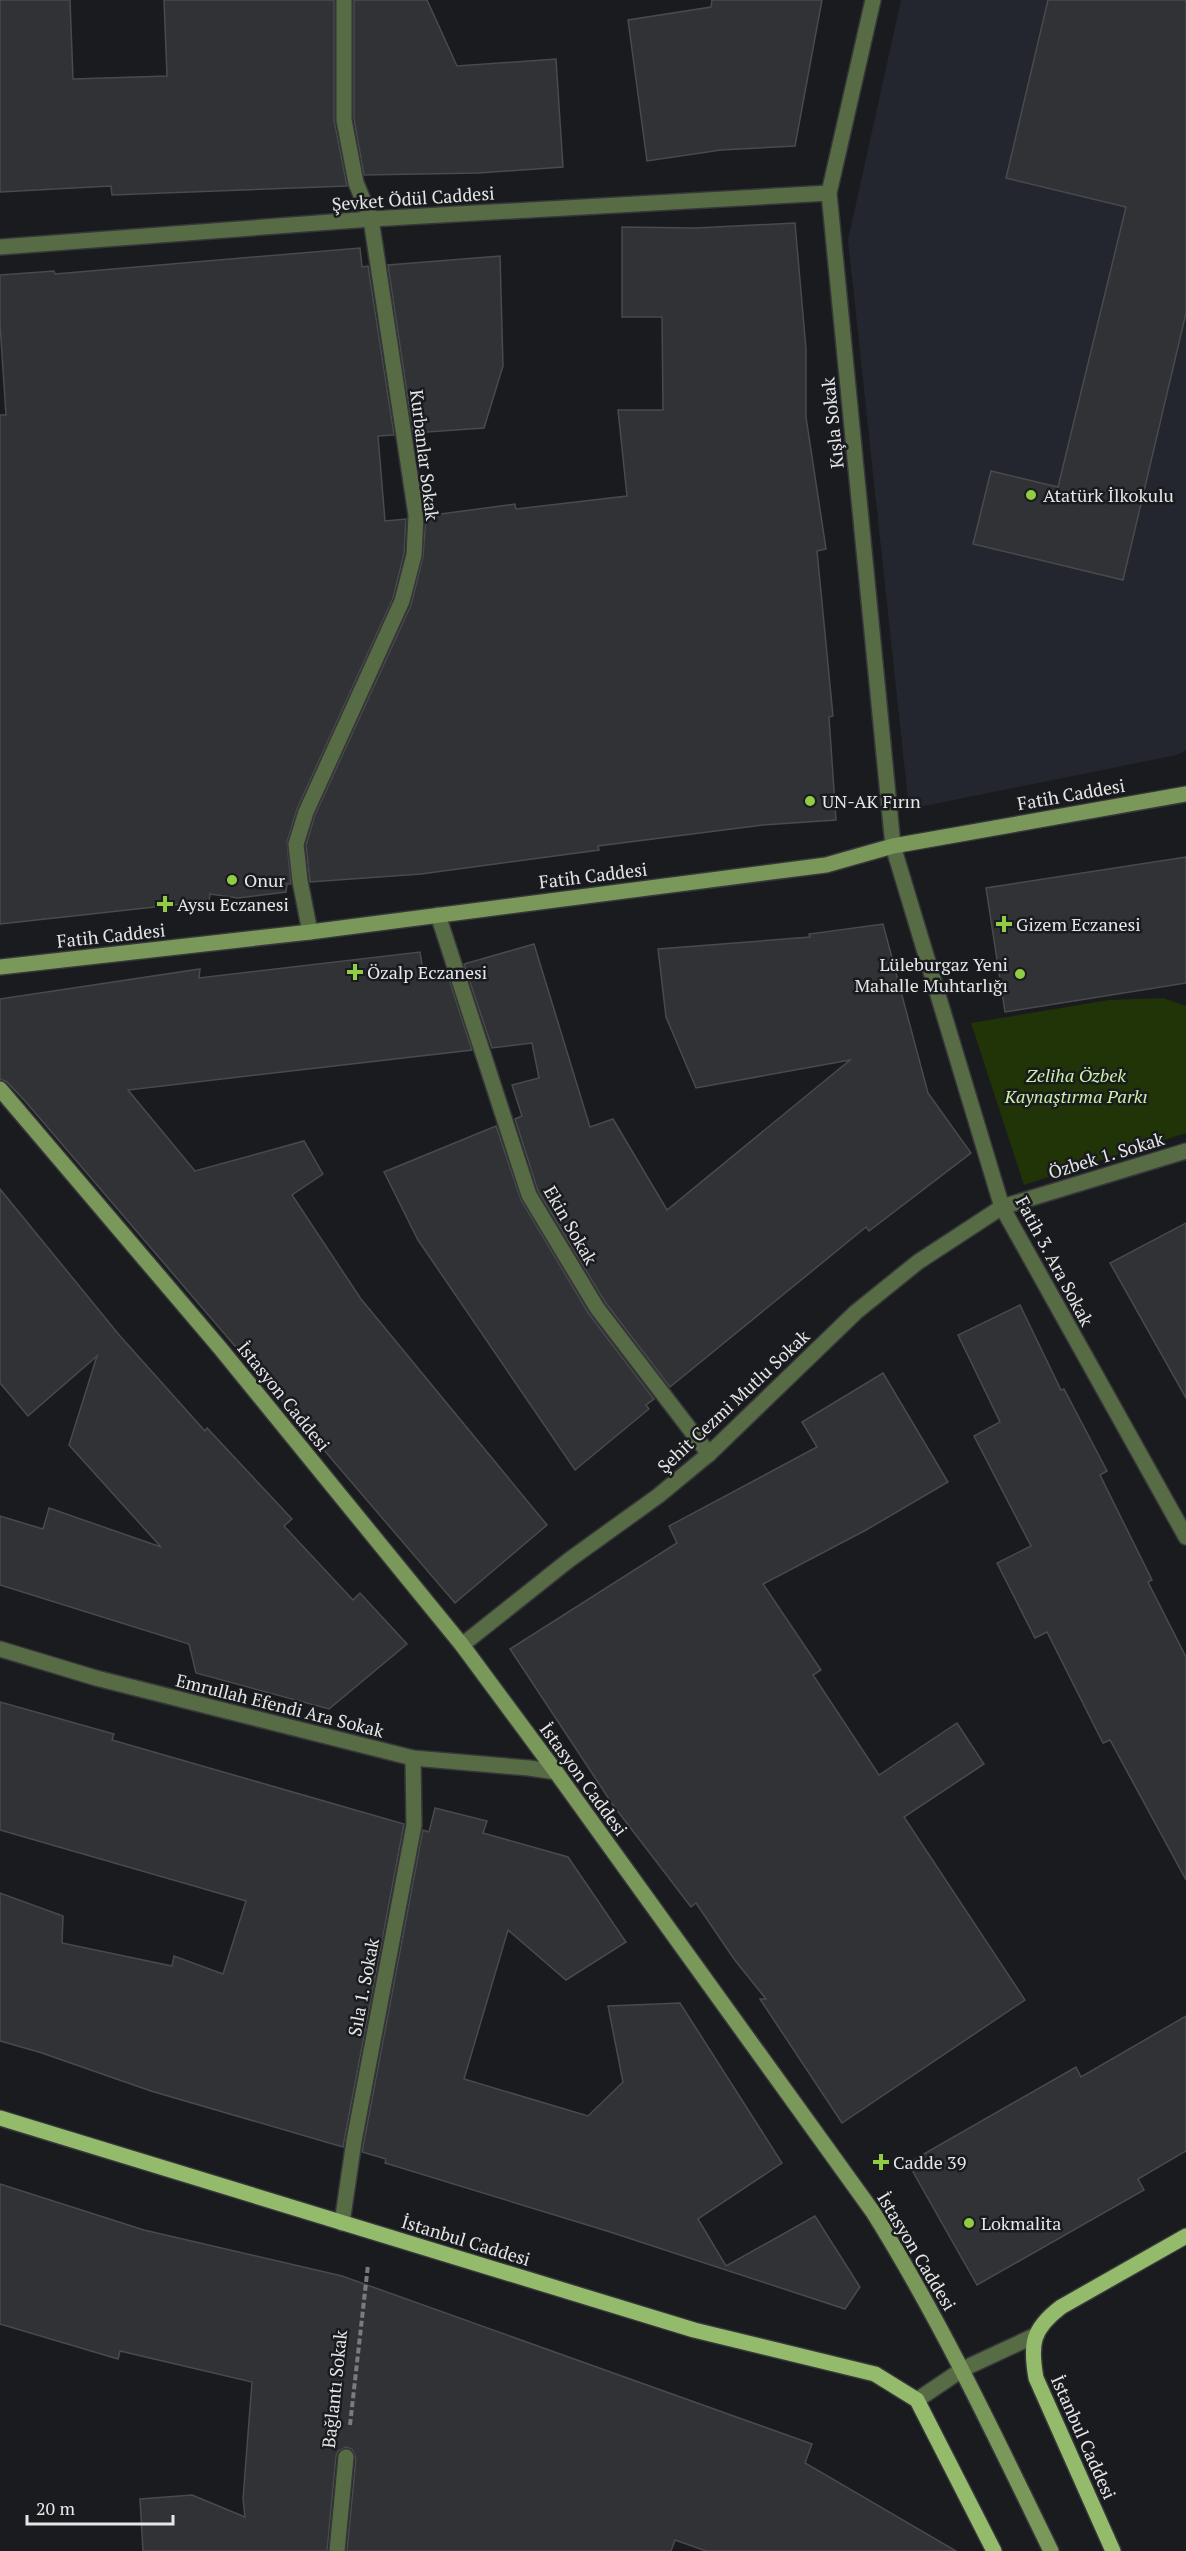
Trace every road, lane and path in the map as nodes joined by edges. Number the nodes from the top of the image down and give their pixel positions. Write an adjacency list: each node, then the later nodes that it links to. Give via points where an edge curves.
1 (344, 0): 4 (street, Kurbanlar Sokak, via 344,120 356,183)
2 (873, 0): 3 (street, Kışla Sokak)
3 (829, 194): 4 (street, Şevket Ödül Caddesi); 7 (street, Kışla Sokak)
4 (371, 219): 5 (street, Şevket Ödül Caddesi); 9 (street, Kurbanlar Sokak, via 416,515 414,555 402,601 306,812 296,844)
5 (0, 248)
6 (1186, 794): 7 (main road, Fatih Caddesi)
7 (893, 846): 8 (main road, Fatih Caddesi, via 826,865); 13 (street, Fatih 3. Ara Sokak)
8 (438, 915): 9 (main road, Fatih Caddesi); 14 (street, Ekin Sokak, via 529,1195 597,1308)
9 (310, 932): 10 (main road, Fatih Caddesi)
10 (0, 967)
11 (0, 1089): 16 (main road, İstasyon Caddesi, via 220,1348)
12 (1186, 1151): 13 (street, Özbek 1. Sokak)
13 (1002, 1207): 14 (street, Şehit Cezmi Mutlu Sokak, via 918,1262 856,1311); 15 (street, Fatih 3. Ara Sokak)
14 (709, 1454): 16 (street, Şehit Cezmi Mutlu Sokak)
15 (1186, 1537)
16 (462, 1645): 19 (main road, İstasyon Caddesi)
17 (0, 1649): 18 (street, Emrullah Efendi Ara Sokak, via 96,1678)
18 (413, 1758): 19 (street, Emrullah Efendi Ara Sokak); 21 (street, Sıla 1. Sokak, via 414,1825)
19 (556, 1772): 25 (main road, İstasyon Caddesi, via 873,2212 915,2279)
20 (0, 2118): 21 (main road, İstanbul Caddesi)
21 (342, 2223): 22 (main road, İstanbul Caddesi)
22 (371, 2232): 26 (main road, İstanbul Caddesi, via 694,2330 875,2374); 27 (path, Bağlantı Sokak)
23 (1186, 2236): 24 (main road, via 1061,2307 1046,2318)
24 (1034, 2336): 25 (street); 31 (main road, İstanbul Caddesi, via 1036,2378)
25 (963, 2369): 26 (street); 30 (main road, İstasyon Caddesi)
26 (917, 2400): 29 (main road)
27 (346, 2457): 28 (street, Bağlantı Sokak)
28 (337, 2551)
29 (994, 2551)
30 (1051, 2551)
31 (1113, 2551)

